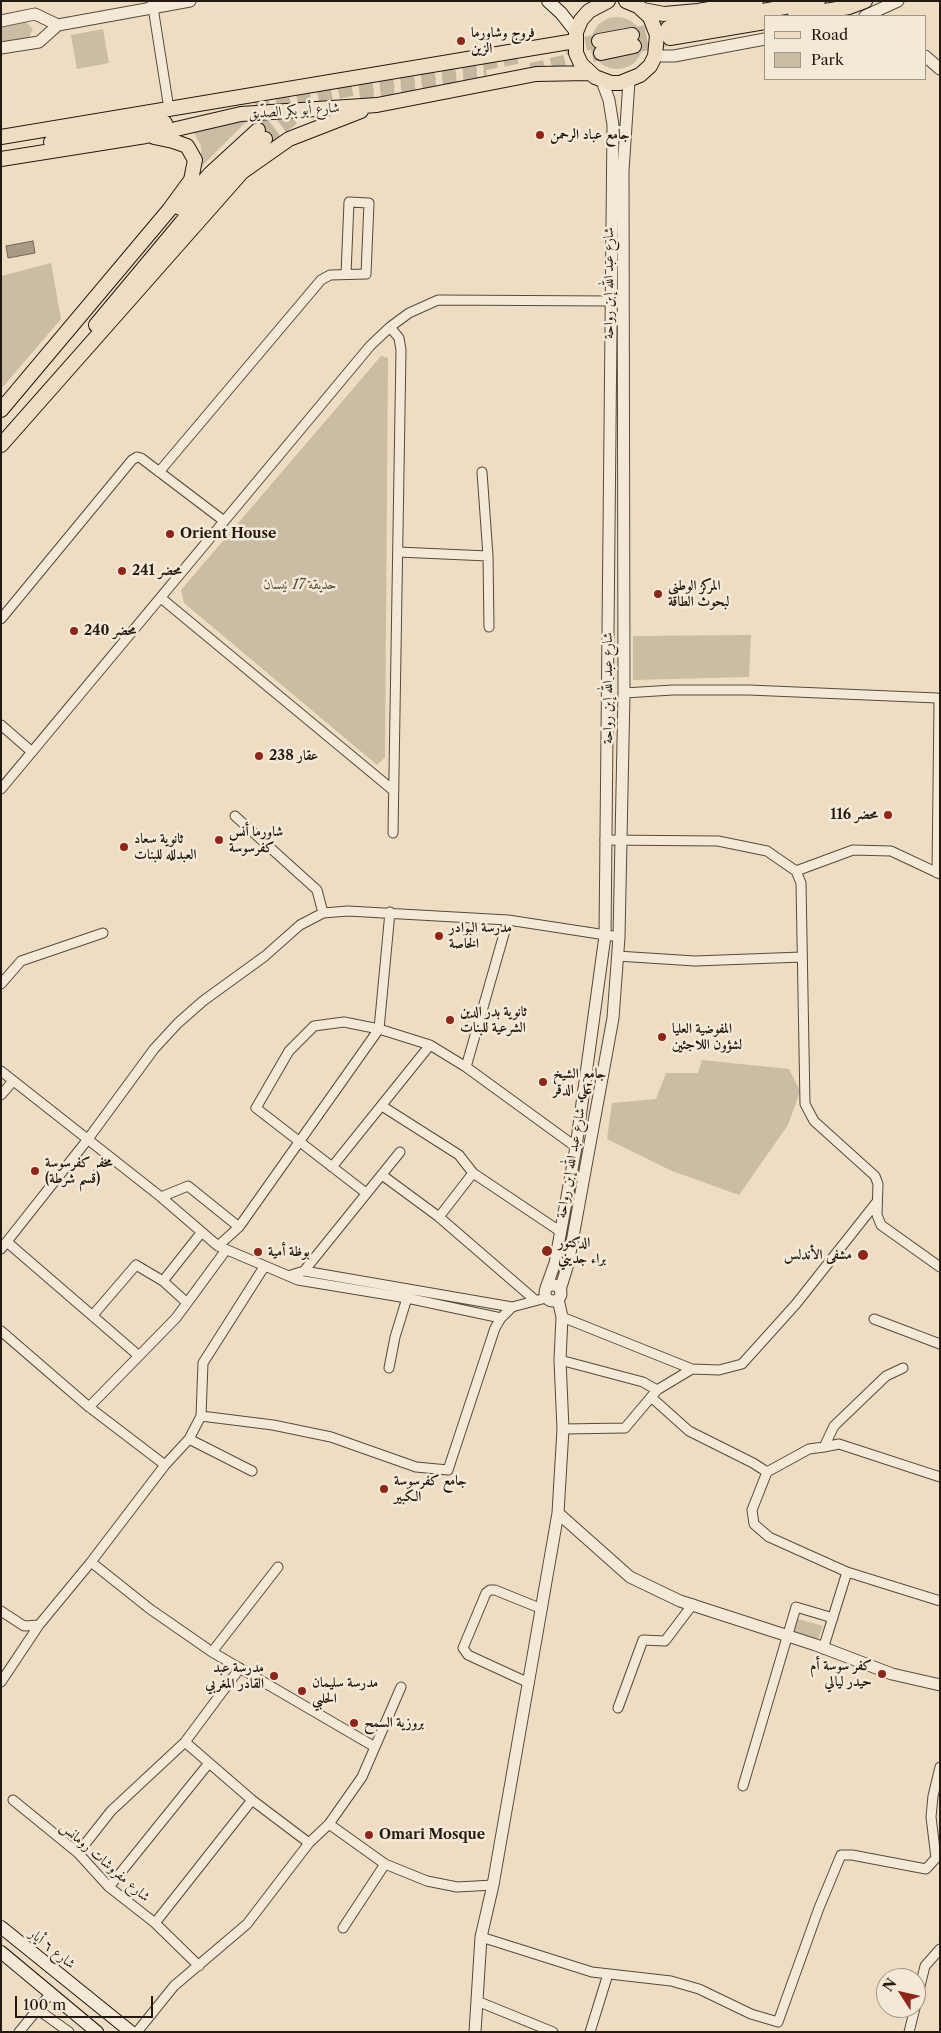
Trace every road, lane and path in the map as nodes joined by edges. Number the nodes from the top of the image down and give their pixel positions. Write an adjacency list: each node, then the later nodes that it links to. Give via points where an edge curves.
1 (190, 1): 10 (street)
2 (548, 1): 17 (main road, via 561,13)
3 (626, 1): 11 (main road)
4 (756, 1): 9 (main road)
5 (818, 1): 15 (main road, via 669,33)
6 (865, 1): 12 (main road)
7 (898, 1): 13 (street)
8 (600, 2): 17 (main road, via 581,20)
9 (726, 4): 11 (main road, via 664,14)
10 (152, 5): 16 (street); 29 (street)
11 (643, 10): 22 (main road, via 650,17 657,35)
12 (801, 15)
13 (867, 15)
14 (1, 21): 16 (street, via 35,14)
15 (764, 22)
16 (58, 25): 21 (street, via 39,42)
17 (575, 36): 25 (main road, via 579,58); 29 (main road, شارع أبو بكر الصدّيق)
18 (764, 39): 22 (street, via 674,56)
19 (633, 40): 20 (main road)
20 (600, 47)
21 (1, 48)
22 (655, 56): 27 (main road, via 640,76)
23 (926, 57): 24 (street)
24 (940, 69)
25 (589, 73): 26 (main road); 28 (main road, شارع أبو بكر الصدّيق, via 536,74)
26 (602, 81): 27 (main road); 36 (street, شارع عبد الله إبن رواحة, via 613,124)
27 (629, 81): 50 (street, شارع عبد الله إبن رواحة, via 623,171)
28 (377, 105): 31 (main road, شارع أبو بكر الصدّيق, via 241,114); 40 (main road, via 289,139 242,172)
29 (169, 109): 32 (main road, شارع أبو بكر الصدّيق)
30 (243, 110): 33 (main road)
31 (146, 136): 34 (main road, شارع أبو بكر الصدّيق); 38 (main road, via 187,146 195,160 191,180)
32 (1, 137)
33 (1, 150)
34 (1, 159)
35 (346, 274): 35 (street, via 349,202 369,203 366,274); 42 (street, via 330,275 321,280)
36 (611, 301): 37 (street, via 438,300 409,312); 57 (street, شارع عبد الله إبن رواحة)
37 (390, 327): 44 (street, via 370,346); 45 (street, via 399,338 401,350)
38 (38, 366): 39 (main road); 40 (main road, via 125,273 210,174 262,134 182,222 68,357)
39 (1, 410)
40 (24, 419): 41 (main road)
41 (1, 445)
42 (159, 472): 44 (street); 48 (street, via 142,458 132,460)
43 (482, 472): 46 (street)
44 (224, 521): 47 (street)
45 (398, 552): 46 (street); 54 (street)
46 (488, 556): 49 (street)
47 (161, 598): 52 (street); 54 (street)
48 (1, 619)
49 (489, 627)
50 (624, 693): 58 (street, شارع عبد الله إبن رواحة); 60 (street, via 749,690 937,698)
51 (1, 725): 52 (street)
52 (32, 752): 53 (street)
53 (1, 789)
54 (394, 791): 56 (street)
55 (235, 816): 62 (street, via 317,890)
56 (393, 833)
57 (606, 840): 58 (street); 65 (street, شارع عبد الله إبن رواحة)
58 (622, 840): 59 (street, via 718,841 767,851); 66 (street, شارع عبد الله إبن رواحة)
59 (796, 871): 60 (street, via 853,850 891,851); 68 (street, via 801,883)
60 (939, 874)
61 (390, 912): 62 (street); 63 (street); 70 (street)
62 (323, 913): 77 (street, via 300,925 178,1023 154,1049)
63 (508, 920): 65 (street); 72 (street)
64 (103, 932): 69 (street, via 21,961)
65 (604, 936): 66 (street); 79 (street, شارع عبد الله إبن رواحة)
66 (619, 938): 67 (street, شارع عبد الله إبن رواحة)
67 (617, 956): 68 (street, via 695,961); 98 (street, شارع عبد الله إبن رواحة, via 613,1018 568,1264)
68 (802, 957): 86 (street, via 805,1104 814,1121 875,1176 878,1184)
69 (1, 984)
70 (379, 1029): 71 (street); 78 (street); 78 (street, via 344,1022 314,1026 289,1051 256,1108)
71 (430, 1044): 72 (street); 76 (street)
72 (466, 1067): 79 (street)
73 (1, 1071): 74 (street)
74 (13, 1081): 75 (street); 77 (street)
75 (1, 1096)
76 (382, 1106): 81 (street); 82 (street, via 459,1155)
77 (88, 1139): 85 (street); 91 (street)
78 (298, 1141): 81 (street); 88 (street)
79 (576, 1147): 89 (street, شارع عبد الله إبن رواحة)
80 (400, 1152): 83 (street)
81 (332, 1167): 84 (street)
82 (473, 1173): 87 (street); 89 (street)
83 (382, 1175): 84 (street); 87 (street)
84 (366, 1193): 95 (street)
85 (161, 1197): 88 (street, via 188,1186); 90 (street)
86 (876, 1203): 93 (street, via 881,1225); 112 (street, via 796,1304 742,1364 719,1370)
87 (439, 1217): 98 (street)
88 (239, 1227): 92 (street)
89 (560, 1232): 98 (street, شارع عبد الله إبن رواحة)
90 (201, 1233): 92 (street); 97 (street)
91 (4, 1245): 102 (street)
92 (222, 1248): 94 (street); 100 (street)
93 (939, 1266)
94 (264, 1267): 96 (street); 115 (street, via 203,1363)
95 (304, 1271): 96 (street); 101 (street)
96 (288, 1276): 99 (street)
97 (164, 1281): 100 (street); 102 (street, via 136,1265)
98 (549, 1295): 101 (street); 103 (street)
99 (407, 1298): 104 (street); 110 (street)
100 (186, 1302): 108 (street, via 176,1318)
101 (512, 1307): 104 (street)
102 (93, 1315): 108 (street)
103 (562, 1317): 109 (street); 112 (street)
104 (501, 1318): 115 (street, via 448,1470 416,1467 331,1437 273,1425)
105 (874, 1320): 107 (street)
106 (1, 1331): 114 (street)
107 (940, 1344)
108 (139, 1356): 114 (street)
109 (560, 1360): 113 (street, via 643,1382); 116 (street)
110 (389, 1368)
111 (903, 1368): 118 (street, via 886,1376 834,1426)
112 (692, 1369): 113 (street)
113 (654, 1394): 116 (street, via 625,1428); 121 (street, via 689,1431)
114 (88, 1407): 119 (street)
115 (202, 1416): 117 (street)
116 (563, 1429): 123 (street)
117 (190, 1440): 119 (street); 120 (street)
118 (824, 1447): 121 (street, via 808,1449); 122 (street, via 839,1444)
119 (165, 1465): 124 (street)
120 (252, 1471)
121 (767, 1472): 126 (street, via 752,1510 754,1524 769,1537)
122 (940, 1476)
123 (558, 1513): 128 (street, via 630,1577); 129 (street)
124 (91, 1562): 132 (street); 135 (street)
125 (278, 1567): 135 (street)
126 (847, 1572): 127 (street); 131 (street)
127 (940, 1601)
128 (693, 1604): 133 (street); 141 (street, via 665,1641 644,1640)
129 (542, 1609): 138 (street); 138 (street, via 490,1590 463,1648 468,1655)
130 (1, 1611): 132 (street, via 24,1626)
131 (833, 1618): 133 (street, via 796,1607); 134 (street)
132 (39, 1625): 137 (street)
133 (786, 1635): 134 (street); 146 (street)
134 (823, 1649): 139 (street, via 892,1674)
135 (212, 1652): 136 (street)
136 (240, 1668): 142 (street); 143 (street)
137 (1, 1682)
138 (529, 1683): 154 (street)
139 (940, 1685)
140 (401, 1687): 143 (street)
141 (618, 1708)
142 (185, 1742): 144 (street); 151 (street, via 111,1811)
143 (375, 1747): 149 (street, via 362,1777)
144 (209, 1762): 148 (street); 155 (street)
145 (940, 1767): 153 (street, via 933,1796)
146 (744, 1786)
147 (13, 1800): 151 (street, شارع مفروشات رومانس)
148 (252, 1800): 150 (street); 156 (street)
149 (329, 1824): 150 (street); 152 (street)
150 (309, 1843): 163 (street, via 247,1924)
151 (78, 1853): 155 (street, شارع مفروشات رومانس)
152 (385, 1864): 154 (street, via 427,1881 457,1887); 158 (street)
153 (935, 1864): 165 (street, via 926,1869 840,1855 778,2022 751,2014 700,1989 671,1981)
154 (493, 1885): 159 (street)
155 (109, 1887): 156 (street, شارع مفروشات رومانس)
156 (155, 1923): 163 (street, شارع مفروشات رومانس)
157 (1, 1927): 160 (main road, شارع ٦ أيار)
158 (343, 1928)
159 (481, 1936): 165 (street, via 555,1961); 167 (street)
160 (15, 1938): 162 (main road); 173 (main road, شارع ٦ أيار)
161 (940, 1949): 164 (street)
162 (2, 1952): 166 (main road)
163 (199, 1966): 174 (street, via 174,1986)
164 (924, 1968)
165 (608, 1974): 177 (street)
166 (51, 1994): 168 (street); 172 (main road)
167 (477, 2001): 175 (street); 176 (street)
168 (37, 2009): 170 (street); 171 (street)
169 (912, 2018): 178 (street)
170 (19, 2032)
171 (69, 2032)
172 (96, 2032)
173 (131, 2032)
174 (137, 2032)
175 (475, 2032)
176 (553, 2032)
177 (590, 2032)
178 (909, 2032)

